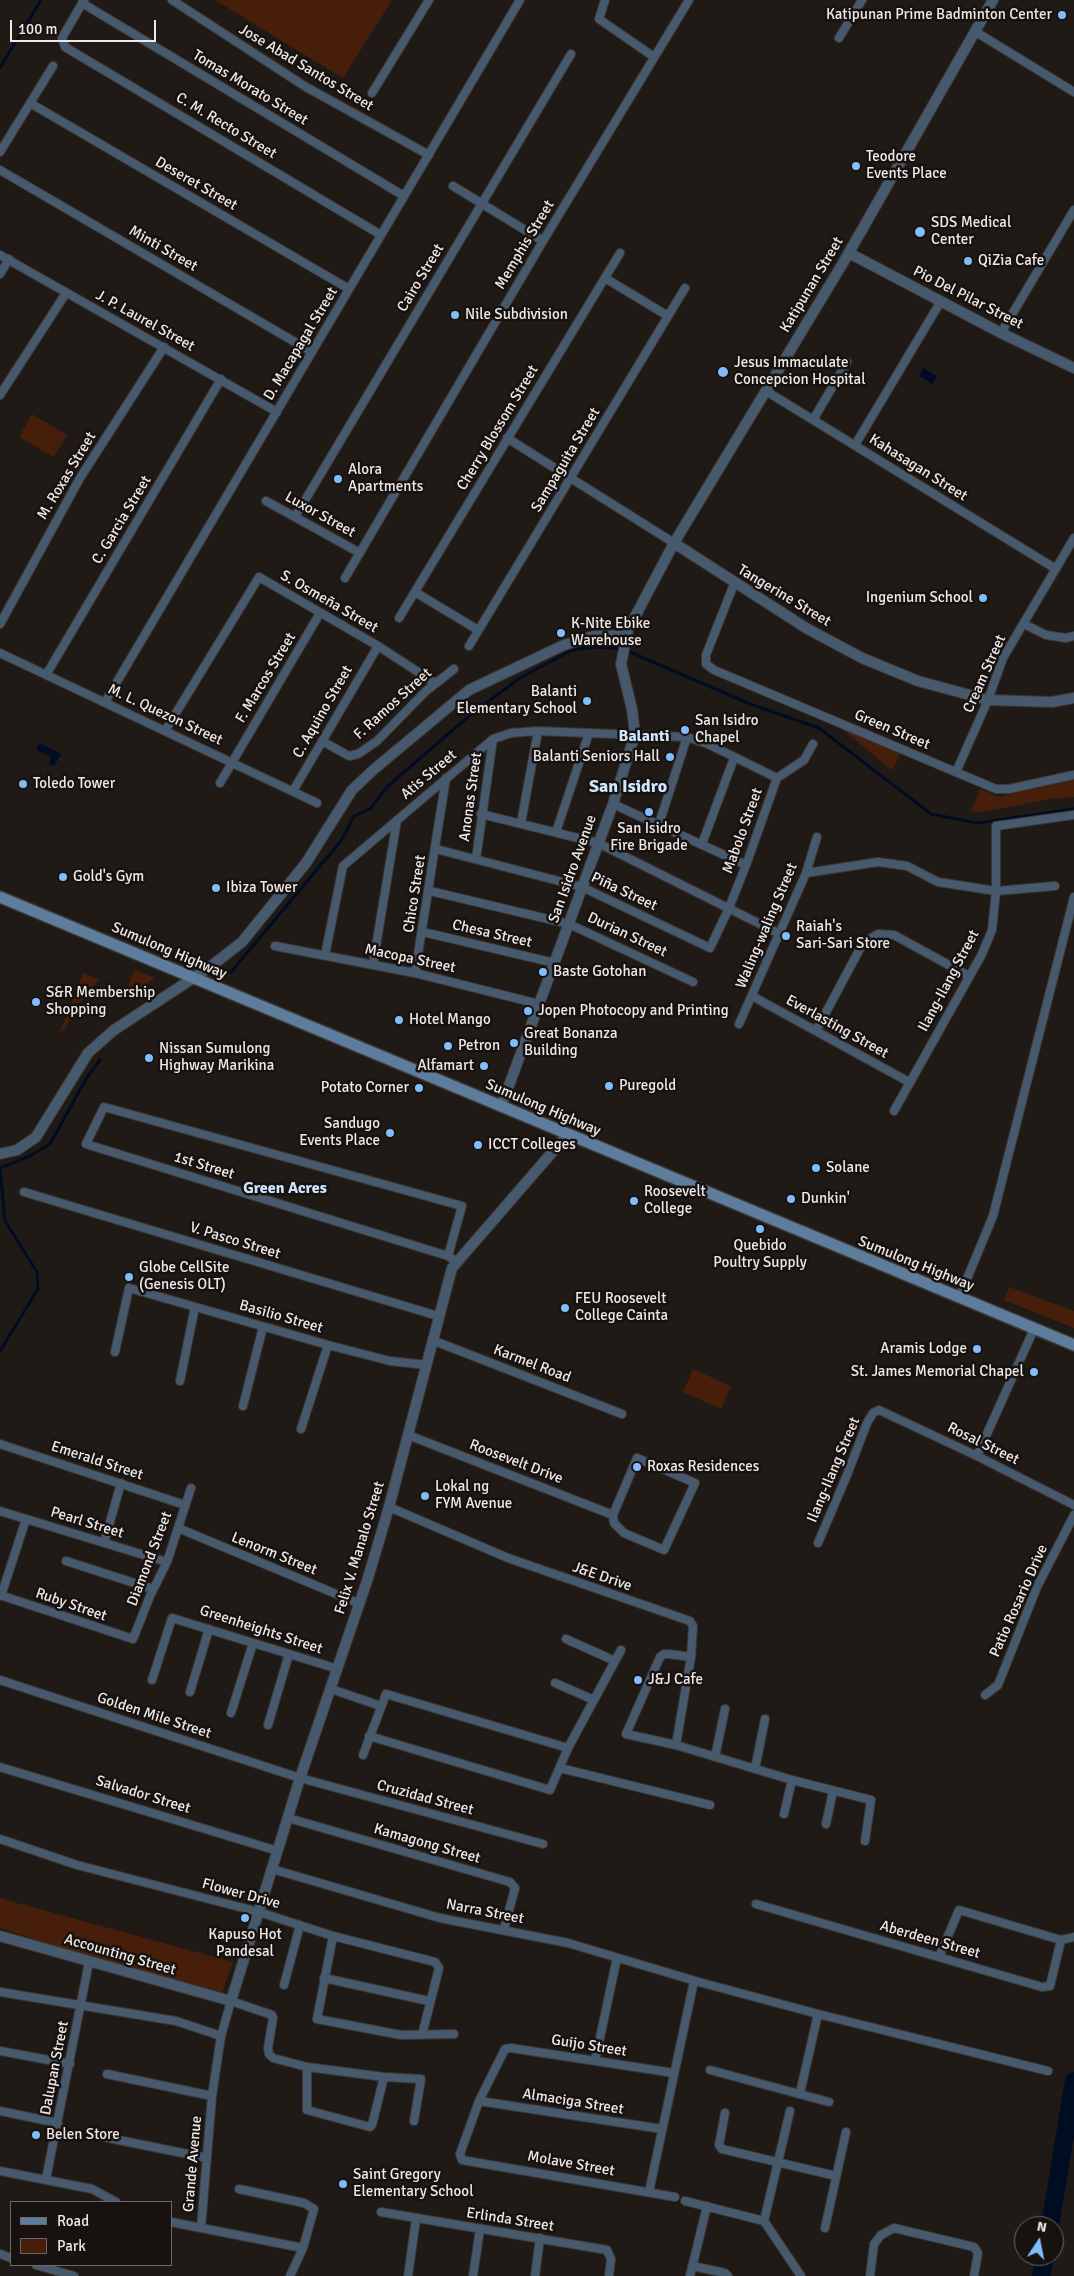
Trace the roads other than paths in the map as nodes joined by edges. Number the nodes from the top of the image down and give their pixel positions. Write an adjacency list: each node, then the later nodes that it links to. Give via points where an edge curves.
1 (172, 0): 20 (street, Jose Abad Santos Street, via 306,87)
2 (429, 0): 15 (street)
3 (520, 0): 20 (street, D. Macapagal Street)
4 (605, 0): 12 (street, via 599,19)
5 (689, 0): 12 (street, Memphis Street)
6 (862, 0): 10 (street)
7 (993, 0): 9 (street, Katipunan Street)
8 (83, 1): 23 (street, Tomas Morato Street); 26 (street, C. M. Recto Street, via 62,38 66,47)
9 (976, 32): 14 (street); 28 (street, Katipunan Street)
10 (838, 38)
11 (571, 54): 24 (street, Cairo Street)
12 (654, 57): 27 (street, Memphis Street)
13 (53, 66): 16 (street)
14 (1074, 92)
15 (372, 93)
16 (30, 103): 18 (street); 35 (street, Deseret Street)
17 (0, 134): 18 (street)
18 (8, 139): 19 (street)
19 (0, 152)
20 (428, 155): 23 (street, D. Macapagal Street)
21 (0, 170): 41 (street, Minti Street)
22 (453, 186): 24 (street)
23 (404, 196): 26 (street, D. Macapagal Street)
24 (482, 203): 27 (street); 53 (street, Cairo Street)
25 (1074, 210): 39 (street)
26 (382, 235): 35 (street, D. Macapagal Street)
27 (543, 241): 56 (street, Memphis Street)
28 (849, 252): 37 (street, Pio Del Pilar Street); 45 (street, Katipunan Street)
29 (620, 253): 33 (street, Cherry Blossom Street)
30 (0, 255): 31 (street, J. P. Laurel Street)
31 (8, 259): 32 (street); 36 (street, J. P. Laurel Street)
32 (0, 274)
33 (605, 278): 38 (street); 49 (street, Cherry Blossom Street)
34 (685, 288): 38 (street, Sampaguita Street)
35 (349, 289): 41 (street, D. Macapagal Street)
36 (66, 293): 40 (street, J. P. Laurel Street); 46 (street)
37 (941, 301): 39 (street, Pio Del Pilar Street); 50 (street)
38 (668, 316): 51 (street, Sampaguita Street)
39 (1001, 333): 43 (street, Pio Del Pilar Street)
40 (164, 347): 44 (street, J. P. Laurel Street); 63 (street, M. Roxas Street, via 80,478)
41 (312, 352): 47 (street, D. Macapagal Street)
42 (847, 362): 48 (street)
43 (1074, 368)
44 (221, 379): 47 (street, J. P. Laurel Street); 72 (street, C. Garcia Street)
45 (766, 391): 48 (street, Kahasagan Street); 55 (street, Katipunan Street)
46 (0, 395)
47 (277, 412): 76 (street, D. Macapagal Street)
48 (813, 420): 50 (street, Kahasagan Street)
49 (507, 438): 51 (street, Tangerine Street); 60 (street, Cherry Blossom Street)
50 (855, 444): 57 (street, Kahasagan Street)
51 (572, 478): 55 (street, Tangerine Street); 65 (street, Sampaguita Street)
52 (266, 501): 53 (street, Luxor Street)
53 (295, 516): 56 (street, Luxor Street)
54 (1074, 538): 57 (street, Cream Street)
55 (674, 543): 59 (street, Tangerine Street); 66 (street, Katipunan Street)
56 (360, 553): 58 (street, Memphis Street)
57 (1056, 568): 64 (street, Cream Street)
58 (345, 578)
59 (734, 584): 75 (street, Tangerine Street, via 862,658 918,681); 87 (street, Green Street, via 706,654 706,664)
60 (415, 592): 62 (street, Cherry Blossom Street); 65 (street)
61 (320, 613): 68 (street, S. Osmeña Street); 77 (street, S. Osmeña Street, via 259,577); 86 (street, F. Marcos Street)
62 (399, 618)
63 (0, 624)
64 (1024, 624): 67 (street, via 1046,635); 75 (street, Cream Street, via 1003,658)
65 (478, 630): 69 (street, Sampaguita Street)
66 (626, 636): 80 (street, San Isidro Avenue, via 622,651 623,681 632,709); 125 (street, via 597,635 564,645 469,690 352,790 306,863 242,942)
67 (1074, 636)
68 (378, 646): 73 (street, S. Osmeña Street); 83 (street, C. Aquino Street)
69 (469, 646)
70 (0, 653): 72 (street, M. L. Quezon Street)
71 (454, 669): 73 (street, F. Ramos Street)
72 (46, 675): 76 (street, M. L. Quezon Street)
73 (435, 683): 83 (street, F. Ramos Street, via 377,741 358,754 349,756)
74 (1074, 698): 75 (street, Tangerine Street, via 1052,702)
75 (988, 700): 87 (street, Cream Street)
76 (105, 702): 77 (street, M. L. Quezon Street)
77 (165, 731): 86 (street, M. L. Quezon Street)
78 (538, 731): 79 (street, Atis Street); 82 (street, Atis Street, via 511,733); 98 (street)
79 (589, 733): 80 (street, Atis Street); 100 (street)
80 (635, 734): 81 (street, Mabolo Street); 94 (street, San Isidro Avenue)
81 (687, 737): 85 (street, Mabolo Street); 99 (street)
82 (493, 739): 89 (street, Atis Street); 95 (street, Anonas Street)
83 (322, 741): 92 (street, C. Aquino Street)
84 (813, 744): 90 (street, via 804,760)
85 (734, 758): 90 (street, Mabolo Street); 103 (street)
86 (233, 762): 91 (street, F. Marcos Street); 92 (street, M. L. Quezon Street)
87 (956, 772): 88 (street, Green Street, via 996,789)
88 (1074, 775)
89 (446, 778): 97 (street, Atis Street); 104 (street, Chico Street)
90 (777, 778): 106 (street, Mabolo Street)
91 (220, 783)
92 (293, 791): 93 (street, M. L. Quezon Street)
93 (317, 803)
94 (613, 804): 99 (street); 102 (street, San Isidro Avenue)
95 (481, 814): 98 (street); 105 (street, Anonas Street)
96 (1074, 815): 111 (street, Ilang-Ilang Street, via 996,826)
97 (397, 820): 120 (street, Atis Street, via 343,866); 122 (street)
98 (521, 823): 100 (street)
99 (659, 824): 103 (street)
100 (556, 832): 102 (street)
101 (817, 837): 107 (street, Waling-waling Street)
102 (598, 843): 109 (street, San Isidro Avenue); 114 (street)
103 (702, 844): 106 (street)
104 (436, 849): 105 (street, Piña Street); 110 (street, Chico Street)
105 (476, 859): 109 (street, Piña Street)
106 (746, 866): 114 (street, Mabolo Street)
107 (806, 872): 111 (street, via 878,862 907,866 938,882); 117 (street, Waling-waling Street)
108 (1055, 886): 111 (street)
109 (582, 887): 115 (street, San Isidro Avenue); 119 (street, Piña Street)
110 (430, 891): 115 (street, Durian Street); 116 (street, Chico Street)
111 (996, 891): 124 (street, Ilang-Ilang Street, via 992,930)
112 (0, 897): 125 (main road, Sumulong Highway)
113 (1074, 898): 138 (street, via 993,1216)
114 (729, 908): 117 (street); 119 (street, Mabolo Street)
115 (570, 924): 121 (street, San Isidro Avenue); 126 (street, Durian Street)
116 (423, 932): 121 (street, Chesa Street); 123 (street, Chico Street)
117 (780, 934): 127 (street, Waling-waling Street)
118 (275, 946): 120 (street, Macopa Street)
119 (710, 948)
120 (326, 955): 122 (street, Macopa Street)
121 (555, 963): 128 (street, San Isidro Avenue)
122 (374, 964): 123 (street, Macopa Street)
123 (416, 973): 128 (street, Macopa Street)
124 (969, 976): 130 (street, via 894,935 878,934 863,944); 131 (street, Ilang-Ilang Street)
125 (198, 979): 132 (main road, Sumulong Highway); 135 (street, via 114,1030 88,1053 36,1137 17,1150)
126 (693, 982)
127 (752, 996): 129 (street, Waling-waling Street); 130 (street, Everlasting Street)
128 (539, 1004): 132 (street, San Isidro Avenue)
129 (739, 1024)
130 (816, 1031): 131 (street, Everlasting Street)
131 (909, 1082): 133 (street, Ilang-Ilang Street)
132 (501, 1107): 134 (main road, Sumulong Highway)
133 (894, 1110)
134 (568, 1134): 137 (street, Felix V. Manalo Street); 138 (main road, Sumulong Highway)
135 (0, 1154)
136 (24, 1192): 140 (street, V. Pasco Street)
137 (452, 1258): 137 (street, 1st Street, via 86,1144 104,1107 462,1206); 140 (street, Felix V. Manalo Street)
138 (959, 1298): 142 (main road, Sumulong Highway)
139 (195, 1307): 141 (street, Basilio Street); 146 (street, Basilio Street, via 129,1288); 148 (street)
140 (438, 1316): 143 (street, Felix V. Manalo Street)
141 (263, 1327): 144 (street, Basilio Street); 149 (street)
142 (1034, 1329): 145 (main road, Sumulong Highway); 155 (street)
143 (432, 1340): 147 (street, Felix V. Manalo Street); 151 (street, Karmel Road)
144 (328, 1345): 147 (street, Basilio Street, via 390,1361); 152 (street)
145 (1074, 1345)
146 (115, 1352)
147 (427, 1365): 153 (street, Felix V. Manalo Street)
148 (180, 1381)
149 (243, 1406)
150 (879, 1410): 155 (street, Rosal Street); 167 (street, Ilang-Ilang Street, via 867,1422)
151 (622, 1414)
152 (301, 1429)
153 (408, 1434): 160 (street, Felix V. Manalo Street); 162 (street, Roosevelt Drive)
154 (0, 1444): 156 (street, Emerald Street)
155 (977, 1456): 159 (street, Rosal Street)
156 (122, 1483): 158 (street, Emerald Street); 166 (street)
157 (191, 1488): 158 (street, Diamond Street)
158 (185, 1505): 165 (street, Diamond Street)
159 (1074, 1505)
160 (389, 1507): 172 (street, Felix V. Manalo Street); 179 (street, J&E Drive, via 508,1558 690,1621 693,1626)
161 (0, 1511): 164 (street, Pearl Street)
162 (613, 1515): 162 (street, via 614,1523 624,1533 664,1550 694,1483 637,1458)
163 (1074, 1515): 187 (street, Patio Rosario Drive, via 1037,1587 998,1685)
164 (26, 1519): 166 (street, Pearl Street); 171 (street)
165 (178, 1528): 169 (street, Diamond Street); 172 (street, Lenorm Street)
166 (104, 1542): 169 (street, Pearl Street)
167 (818, 1543)
168 (66, 1561): 170 (street)
169 (166, 1562): 170 (street, Diamond Street)
170 (153, 1589): 174 (street, Diamond Street)
171 (1, 1595): 174 (street, Ruby Street)
172 (360, 1604): 181 (street, Felix V. Manalo Street)
173 (209, 1629): 176 (street, Greenheights Street); 183 (street, Greenheights Street, via 172,1618); 186 (street)
174 (133, 1639)
175 (566, 1639): 180 (street)
176 (252, 1643): 178 (street, Greenheights Street); 191 (street)
177 (621, 1650): 180 (street)
178 (289, 1654): 181 (street, Greenheights Street); 193 (street)
179 (691, 1657): 195 (street, J&E Drive); 195 (street, via 669,1654 660,1657 626,1731 628,1735)
180 (615, 1661): 188 (street)
181 (338, 1669): 185 (street, Felix V. Manalo Street)
182 (0, 1680): 202 (street, Golden Mile Street)
183 (152, 1680)
184 (555, 1683): 188 (street)
185 (331, 1689): 189 (street); 202 (street, Felix V. Manalo Street)
186 (190, 1692)
187 (985, 1695)
188 (594, 1700): 196 (street)
189 (381, 1706): 194 (street); 196 (street, via 386,1694)
190 (725, 1709): 198 (street)
191 (231, 1713)
192 (765, 1719): 201 (street)
193 (268, 1725)
194 (369, 1736): 197 (street); 200 (street, via 550,1790)
195 (676, 1746): 198 (street)
196 (568, 1748): 200 (street)
197 (363, 1755)
198 (715, 1757): 201 (street)
199 (0, 1767): 212 (street, Salvador Street)
200 (560, 1768): 205 (street)
201 (755, 1769): 203 (street)
202 (300, 1778): 207 (street, Felix V. Manalo Street); 211 (street, Cruzidad Street)
203 (792, 1780): 204 (street); 206 (street)
204 (833, 1791): 208 (street); 210 (street, via 871,1800)
205 (710, 1805)
206 (784, 1814)
207 (288, 1818): 212 (street, Felix V. Manalo Street); 217 (street, Kamagong Street, via 510,1882 515,1888)
208 (826, 1824)
209 (0, 1840): 215 (street, Flower Drive, via 68,1862)
210 (865, 1841)
211 (544, 1844)
212 (278, 1851): 213 (street, Felix V. Manalo Street)
213 (272, 1869): 215 (street, Felix V. Manalo Street); 217 (street, Narra Street, via 440,1918)
214 (756, 1904): 222 (street, Aberdeen Street)
215 (259, 1912): 216 (street, Flower Drive); 229 (street, Felix V. Manalo Street)
216 (300, 1925): 219 (street, Flower Drive); 227 (street)
217 (504, 1929): 223 (street, Narra Street, via 568,1942)
218 (0, 1936): 224 (street, Accounting Street)
219 (333, 1936): 225 (street); 230 (street, Flower Drive, via 435,1962 439,1968)
220 (1074, 1936): 221 (street)
221 (1061, 1940): 222 (street, via 958,1910); 222 (street, Aberdeen Street, via 1050,1986 1046,1988)
222 (939, 1957)
223 (617, 1958): 226 (street, Narra Street); 237 (street)
224 (89, 1962): 229 (street, Accounting Street); 231 (street, Dalupan Street)
225 (324, 1978): 230 (street); 234 (street, via 316,2016 319,2021 401,2035)
226 (694, 1980): 232 (street, Narra Street); 242 (street)
227 (284, 1985)
228 (0, 1992): 231 (street)
229 (231, 2001): 235 (street, Grande Avenue); 239 (street, via 272,2015 268,2048 273,2058)
230 (429, 2001): 234 (street)
231 (81, 2004): 235 (street, via 176,2021); 238 (street, Dalupan Street)
232 (818, 2014): 241 (street, Narra Street); 245 (street)
233 (454, 2034): 234 (street)
234 (422, 2035)
235 (221, 2036): 246 (street, Grande Avenue)
236 (0, 2051): 238 (street)
237 (595, 2060): 242 (street, Guijo Street); 247 (street, Guijo Street, via 505,2049)
238 (70, 2064): 253 (street, Dalupan Street)
239 (307, 2066): 244 (street); 244 (street, via 307,2110 370,2127)
240 (710, 2070): 245 (street)
241 (1048, 2071)
242 (674, 2073): 254 (street)
243 (107, 2074): 246 (street)
244 (384, 2077): 252 (street, via 422,2079)
245 (800, 2093): 248 (street)
246 (212, 2096): 257 (street, Grande Avenue)
247 (479, 2101): 254 (street, Almaciga Street); 263 (street, Molave Street, via 460,2154 462,2160)
248 (830, 2102)
249 (0, 2111): 253 (street)
250 (790, 2112): 258 (street)
251 (725, 2113): 258 (street, via 719,2148)
252 (414, 2120)
253 (58, 2123): 261 (street, Dalupan Street)
254 (662, 2130): 263 (street)
255 (846, 2132): 260 (street)
256 (94, 2135): 257 (street)
257 (207, 2158): 272 (street, Grande Avenue)
258 (778, 2162): 260 (street); 270 (street)
259 (0, 2170): 261 (street)
260 (836, 2176): 273 (street)
261 (46, 2179): 265 (street, via 92,2188)
262 (239, 2188): 276 (street, via 304,2203 314,2209)
263 (649, 2192): 264 (street, Molave Street)
264 (675, 2197)
265 (114, 2201)
266 (685, 2201): 267 (street)
267 (707, 2206): 270 (street); 278 (street)
268 (381, 2212): 269 (street, Erlinda Street)
269 (416, 2219): 274 (street, Erlinda Street); 281 (street)
270 (764, 2221): 287 (street)
271 (172, 2222): 272 (street)
272 (201, 2228): 276 (street, Grande Avenue)
273 (825, 2228)
274 (480, 2229): 275 (street, Erlinda Street); 282 (street)
275 (540, 2238): 283 (street); 284 (street, Erlinda Street, via 607,2250 611,2258)
276 (303, 2248): 280 (street)
277 (39, 2266): 279 (street)
278 (692, 2266): 285 (street); 286 (street)
279 (74, 2276)
280 (290, 2276)
281 (408, 2276)
282 (473, 2276)
283 (535, 2276)
284 (609, 2276)
285 (690, 2276)
286 (728, 2276)
287 (800, 2276)
288 (870, 2276): 289 (street, via 874,2244 881,2235 894,2228 974,2246 978,2253)
289 (974, 2276)

